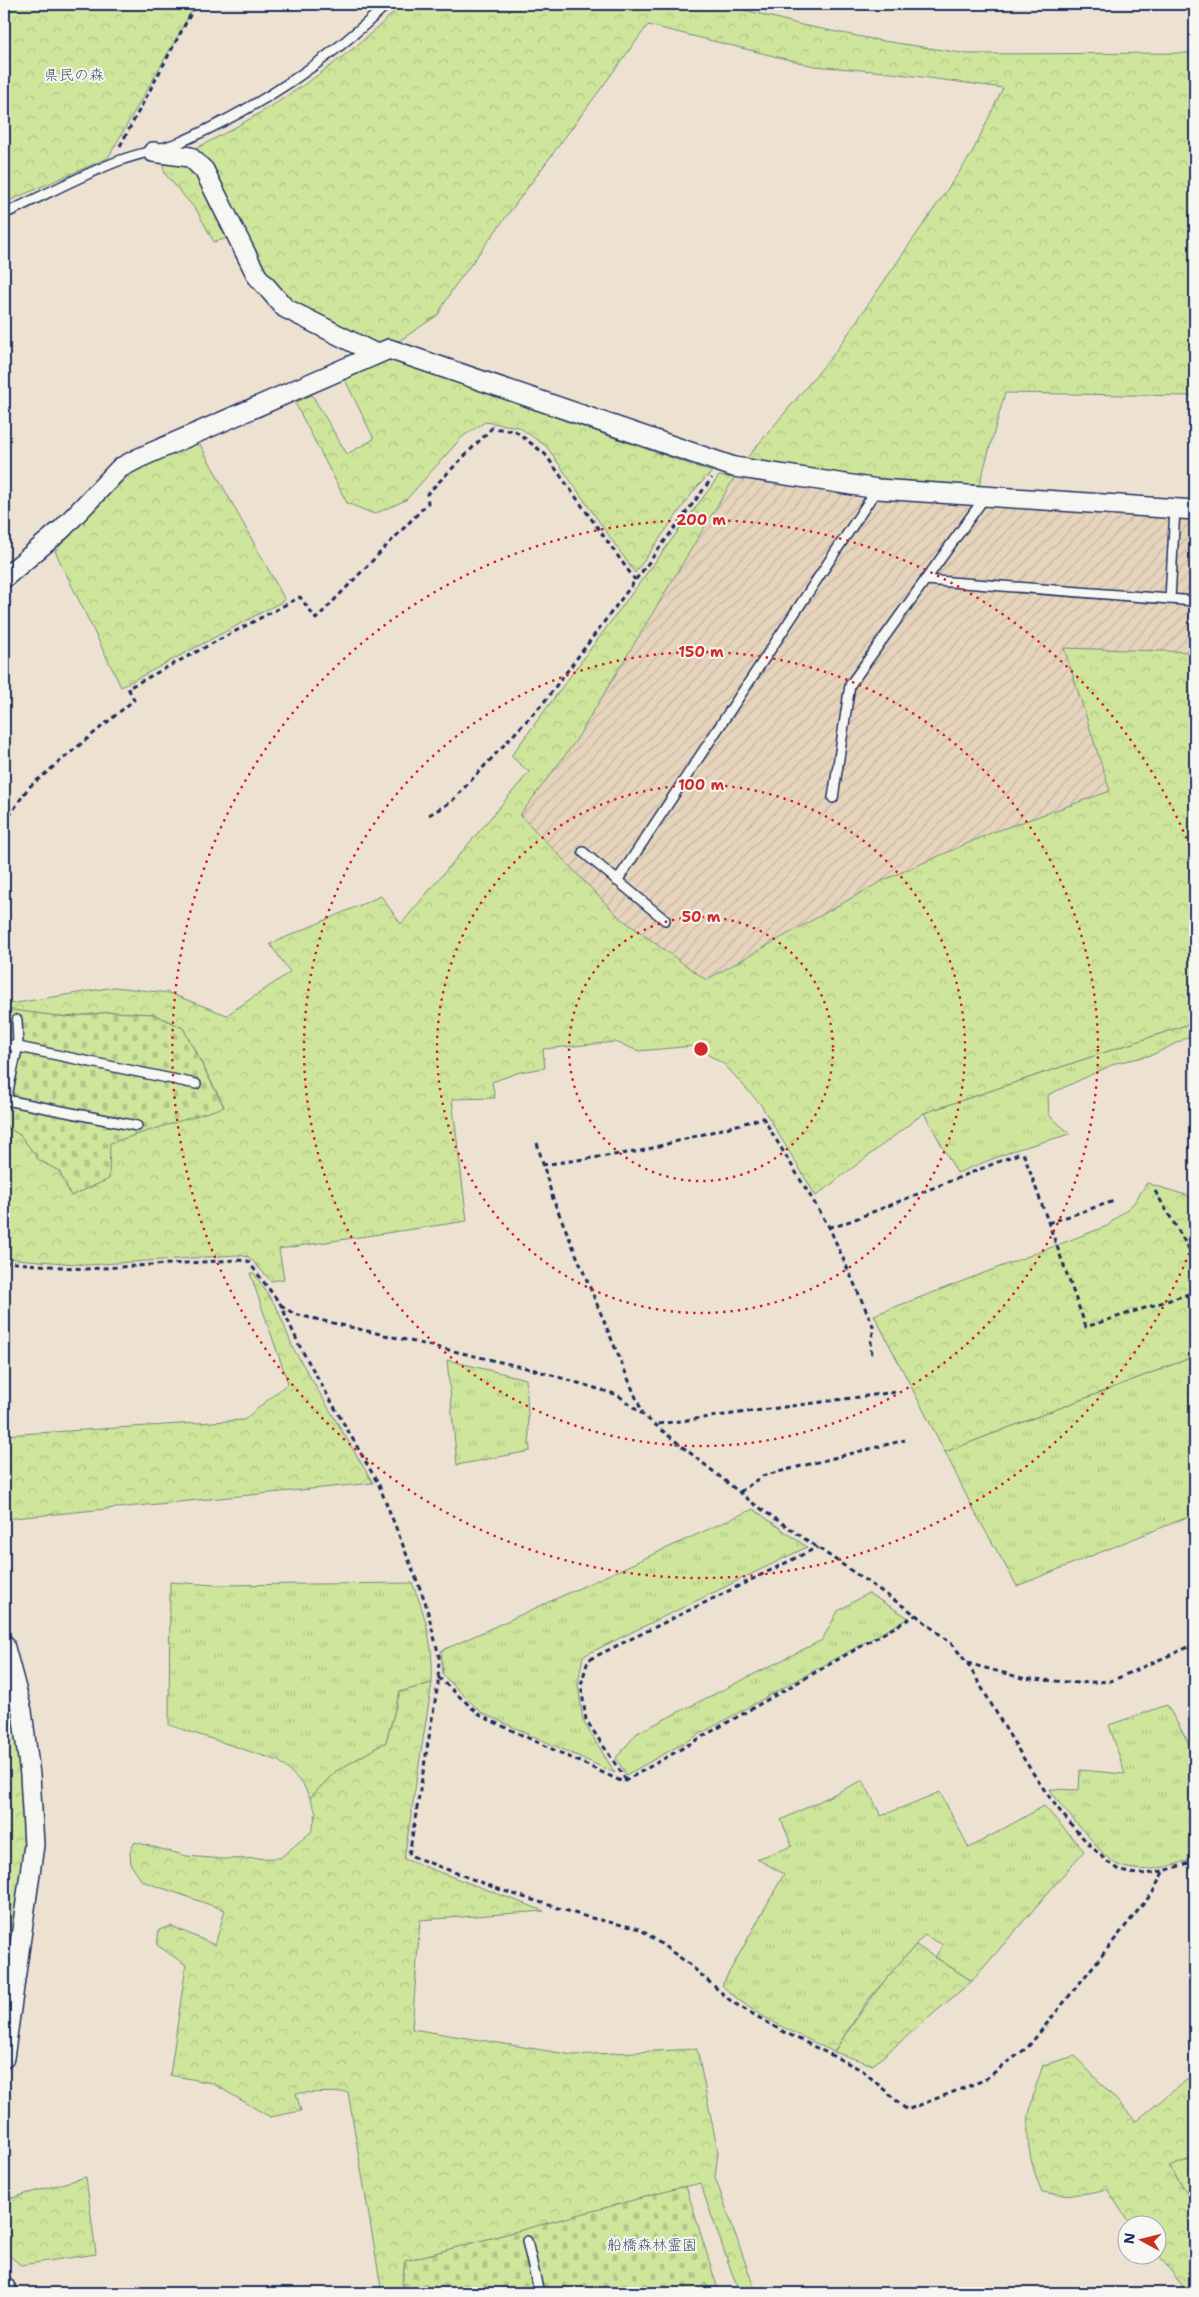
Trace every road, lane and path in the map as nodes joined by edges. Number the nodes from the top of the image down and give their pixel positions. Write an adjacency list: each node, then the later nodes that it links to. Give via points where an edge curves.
1 (196, 4): 4 (path)
2 (387, 4): 3 (lane, via 324,57 258,102)
3 (153, 152): 4 (lane); 6 (street, via 190,156 204,170 257,276 285,308)
4 (111, 165): 5 (lane)
5 (4, 214)
6 (376, 354): 7 (street, via 389,349); 12 (street, via 120,468 62,529)
7 (724, 463): 8 (street, via 756,471); 13 (path)
8 (878, 489): 9 (street); 21 (lane)
9 (986, 497): 10 (street); 14 (lane)
10 (1175, 509): 11 (street); 15 (lane)
11 (1195, 510)
12 (4, 578)
13 (634, 580): 18 (path, via 544,702 451,802); 19 (path, via 545,454 515,431 492,428 427,494 428,503 316,618 300,597 128,688 134,700 28,788)
14 (925, 580): 15 (lane); 17 (lane, via 850,685)
15 (1170, 599): 16 (lane)
16 (1195, 601)
17 (833, 798)
18 (429, 814)
19 (4, 824)
20 (582, 852): 21 (lane)
21 (617, 881): 22 (lane)
22 (665, 920)
23 (18, 1020): 25 (lane)
24 (4, 1044): 25 (lane)
25 (18, 1046): 26 (lane); 27 (lane, via 6,1100)
26 (196, 1084)
27 (137, 1126)
28 (537, 1143): 29 (path)
29 (542, 1166): 33 (path, via 641,1151 763,1118); 42 (path)
30 (1154, 1191): 34 (path)
31 (1114, 1201): 32 (path)
32 (1048, 1223): 33 (path, via 1024,1156 1018,1154 840,1226); 37 (path, via 1086,1327)
33 (829, 1227): 40 (path, via 874,1328)
34 (1195, 1259)
35 (4, 1262): 38 (path, via 85,1269 248,1261)
36 (1195, 1292): 37 (path)
37 (1186, 1295): 39 (path)
38 (281, 1305): 42 (path, via 294,1314 535,1370 618,1394); 51 (path, via 300,1347 379,1485 425,1601 439,1656)
39 (1195, 1310)
40 (872, 1357)
41 (896, 1392): 43 (path)
42 (643, 1412): 43 (path)
43 (657, 1424): 45 (path)
44 (905, 1440): 45 (path, via 762,1476)
45 (740, 1492): 46 (path)
46 (818, 1547): 47 (path); 52 (path, via 588,1660 581,1685 586,1720)
47 (916, 1615): 50 (path, via 953,1646); 52 (path)
48 (4, 1644): 55 (street, via 22,1711 34,1844)
49 (1195, 1644): 50 (path, via 1112,1681 1078,1683 1022,1678)
50 (967, 1663): 54 (path, via 1043,1790 1081,1836 1125,1872)
51 (438, 1677): 52 (path, via 482,1716 623,1782); 54 (path, via 409,1855 501,1890 587,1917 640,1929 689,1964 732,2002 862,2070 907,2110 984,2080 1028,2047 1153,1892)
52 (626, 1780)
53 (1195, 1861): 54 (path)
54 (1162, 1872)
55 (4, 2058)
56 (527, 2241): 59 (lane)
57 (4, 2286): 58 (street)
58 (8, 2293)
59 (539, 2293)

